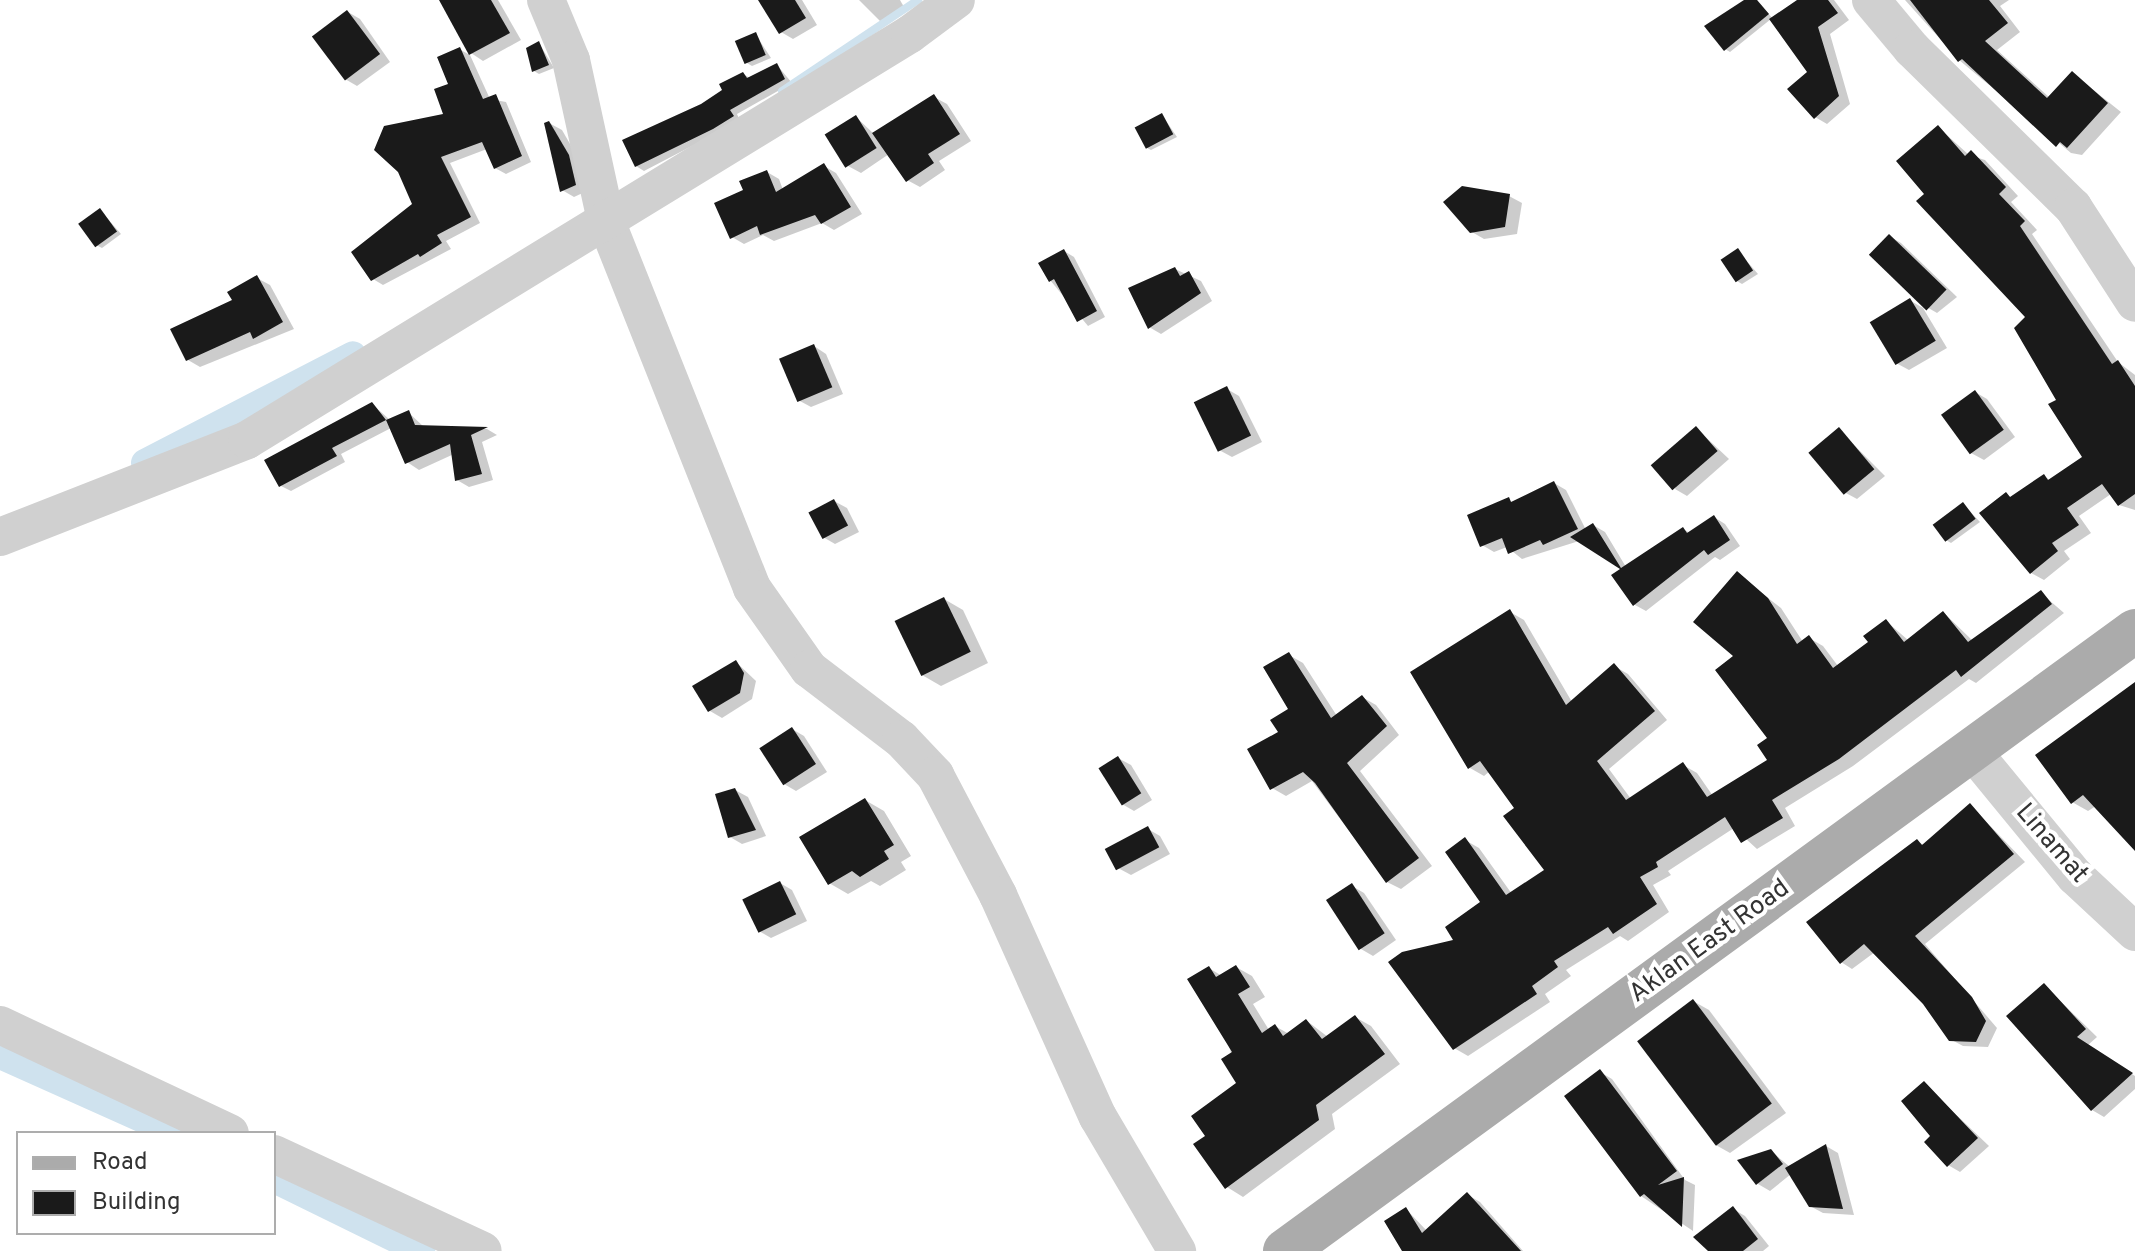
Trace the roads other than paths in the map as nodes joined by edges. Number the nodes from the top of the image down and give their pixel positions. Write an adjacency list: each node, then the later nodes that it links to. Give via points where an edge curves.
1 (546, 0): 4 (street, via 571,60)
2 (956, 0): 4 (street, via 910,34)
3 (1871, 0): 5 (street, via 1912,49 2073,207)
4 (606, 221): 6 (street, via 247,440); 14 (street, via 752,588 809,669 901,739 935,775 998,895 1098,1117)
5 (2135, 303)
6 (0, 537)
7 (2135, 631): 8 (main road, Aklan East Road)
8 (1973, 752): 9 (street, Linamat, via 2075,876); 15 (main road, Aklan East Road)
9 (2135, 932)
10 (0, 1025): 11 (street)
11 (226, 1131)
12 (276, 1155): 13 (street)
13 (483, 1251)
14 (1177, 1251)
15 (1285, 1251)

